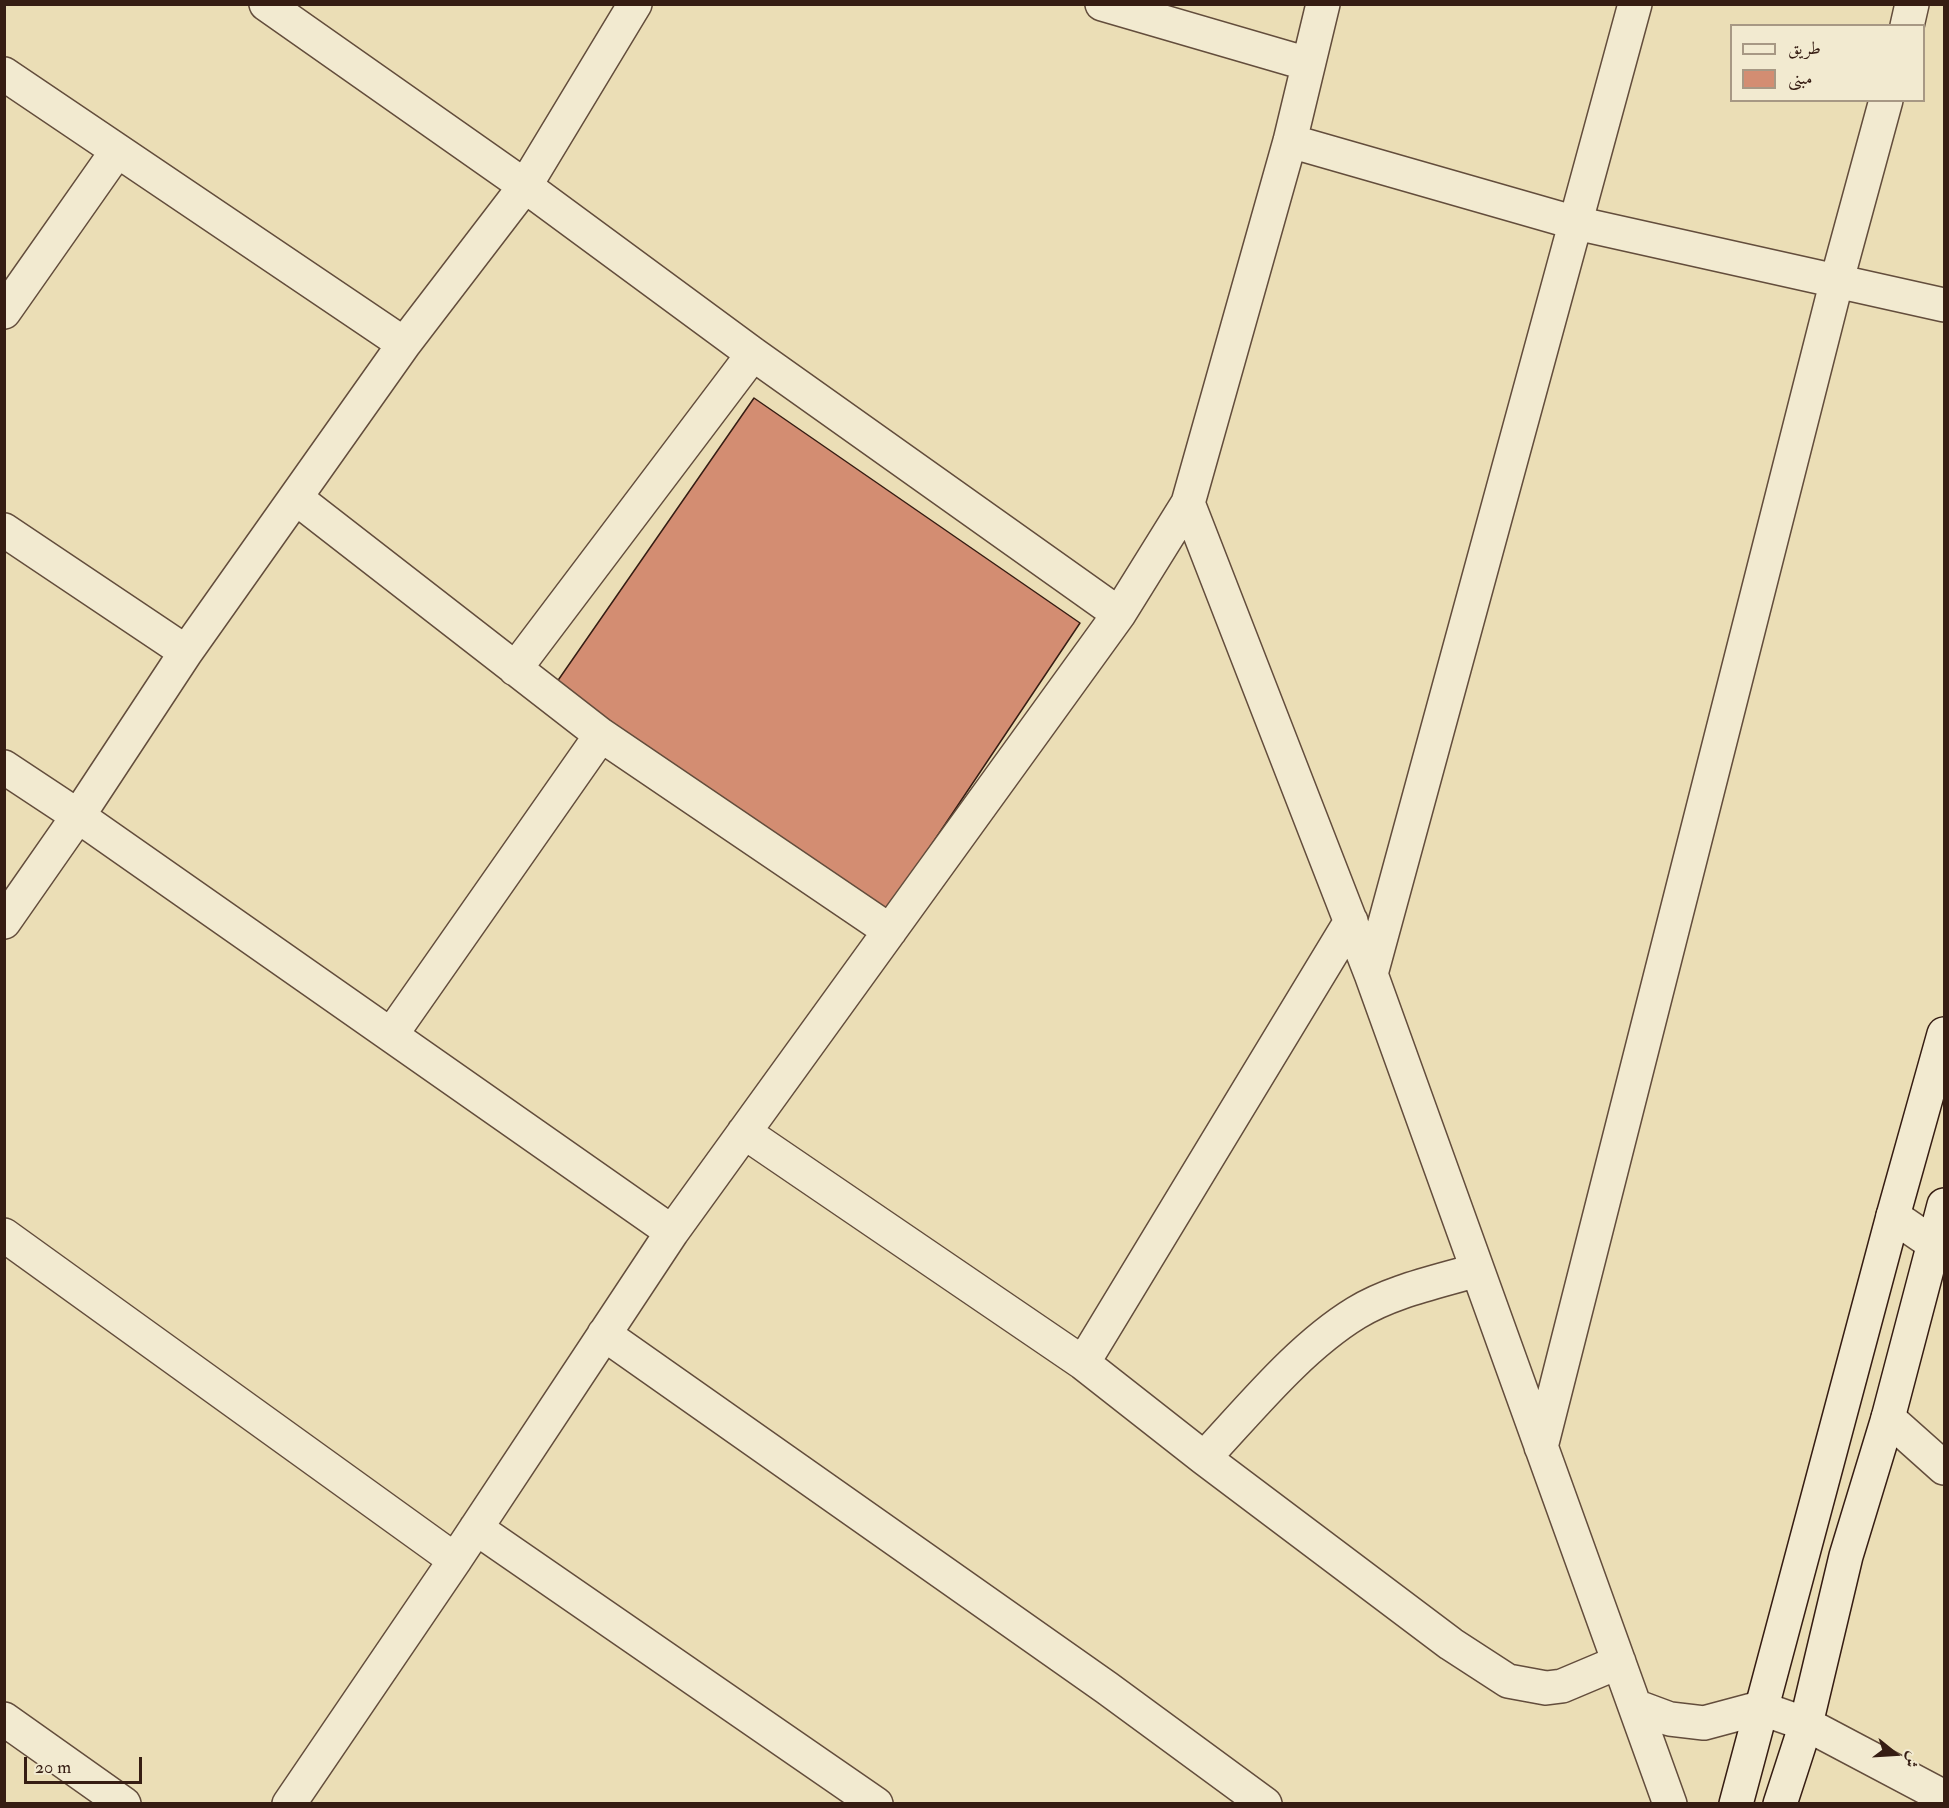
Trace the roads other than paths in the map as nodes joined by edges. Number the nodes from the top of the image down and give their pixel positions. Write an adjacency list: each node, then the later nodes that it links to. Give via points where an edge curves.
1 (266, 4): 13 (street)
2 (1102, 4): 8 (street)
3 (1323, 4): 8 (street)
4 (1635, 4): 14 (street)
5 (1912, 4): 7 (street)
6 (624, 9): 13 (street)
7 (1907, 24)
8 (1308, 64): 11 (street)
9 (4, 74): 12 (street)
10 (1885, 102): 15 (street)
11 (1290, 141): 14 (street); 21 (street)
12 (117, 151): 17 (street); 18 (street)
13 (525, 186): 18 (street); 19 (street)
14 (1576, 223): 15 (street); 32 (street)
15 (1837, 280): 16 (street); 45 (street)
16 (1944, 304)
17 (4, 312)
18 (404, 344): 20 (street)
19 (753, 354): 23 (street); 25 (street)
20 (296, 498): 24 (street); 25 (street)
21 (1188, 503): 23 (street); 29 (street)
22 (4, 530): 24 (street)
23 (1119, 614): 31 (street)
24 (186, 652): 28 (street)
25 (515, 669): 26 (street)
26 (601, 735): 31 (street); 34 (street)
27 (4, 767): 28 (street)
28 (78, 816): 30 (street); 34 (street)
29 (1351, 921): 32 (street); 43 (street)
30 (4, 922)
31 (890, 931): 35 (street)
32 (1371, 974): 41 (street)
33 (1944, 1034): 37 (street)
34 (391, 1035): 38 (street)
35 (744, 1132): 38 (street); 43 (street)
36 (1944, 1205): 40 (street)
37 (1893, 1216): 40 (street); 52 (street)
38 (672, 1232): 42 (street)
39 (4, 1235): 49 (street)
40 (1939, 1247): 44 (street)
41 (1477, 1270): 45 (street); 46 (street, via 1388,1297 1357,1312 1296,1361)
42 (604, 1334): 48 (street); 59 (street)
43 (1083, 1363): 46 (street)
44 (1888, 1418): 47 (street); 54 (street, via 1846,1556)
45 (1540, 1447): 50 (street)
46 (1204, 1458): 50 (street, via 1451,1644 1508,1681 1546,1688 1562,1686)
47 (1944, 1468)
48 (476, 1528): 49 (street); 58 (street)
49 (455, 1560): 57 (street)
50 (1619, 1662): 51 (street)
51 (1635, 1707): 52 (street, via 1670,1719 1704,1723); 60 (street)
52 (1760, 1708): 54 (street); 61 (street)
53 (4, 1719): 56 (street)
54 (1806, 1724): 55 (street); 62 (street)
55 (1944, 1797)
56 (124, 1803)
57 (289, 1803)
58 (876, 1803)
59 (1265, 1803)
60 (1670, 1803)
61 (1736, 1803)
62 (1780, 1803)

